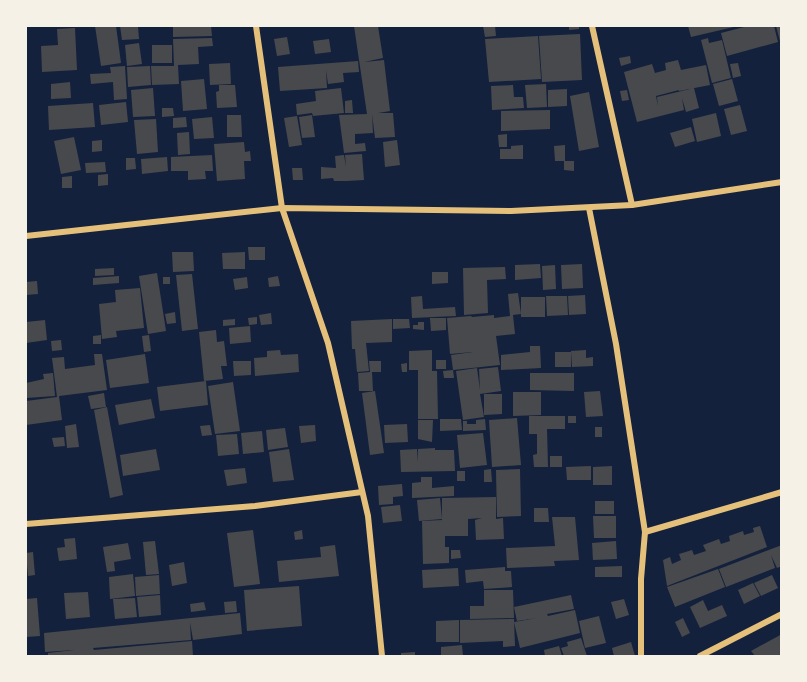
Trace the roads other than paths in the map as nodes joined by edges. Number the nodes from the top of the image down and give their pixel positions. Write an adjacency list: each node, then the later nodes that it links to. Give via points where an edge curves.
1 (256, 26): 6 (street)
2 (592, 26): 4 (street)
3 (782, 182): 4 (street)
4 (632, 205): 5 (street)
5 (589, 207): 6 (street, via 511,211); 11 (street, via 616,344)
6 (282, 208): 7 (street); 8 (street, via 328,343)
7 (26, 236)
8 (362, 492): 10 (street, via 255,506); 13 (street, via 368,516)
9 (782, 492): 11 (street)
10 (26, 524)
11 (645, 532): 14 (street)
12 (782, 614): 15 (street)
13 (382, 657)
14 (641, 657)
15 (699, 657)

